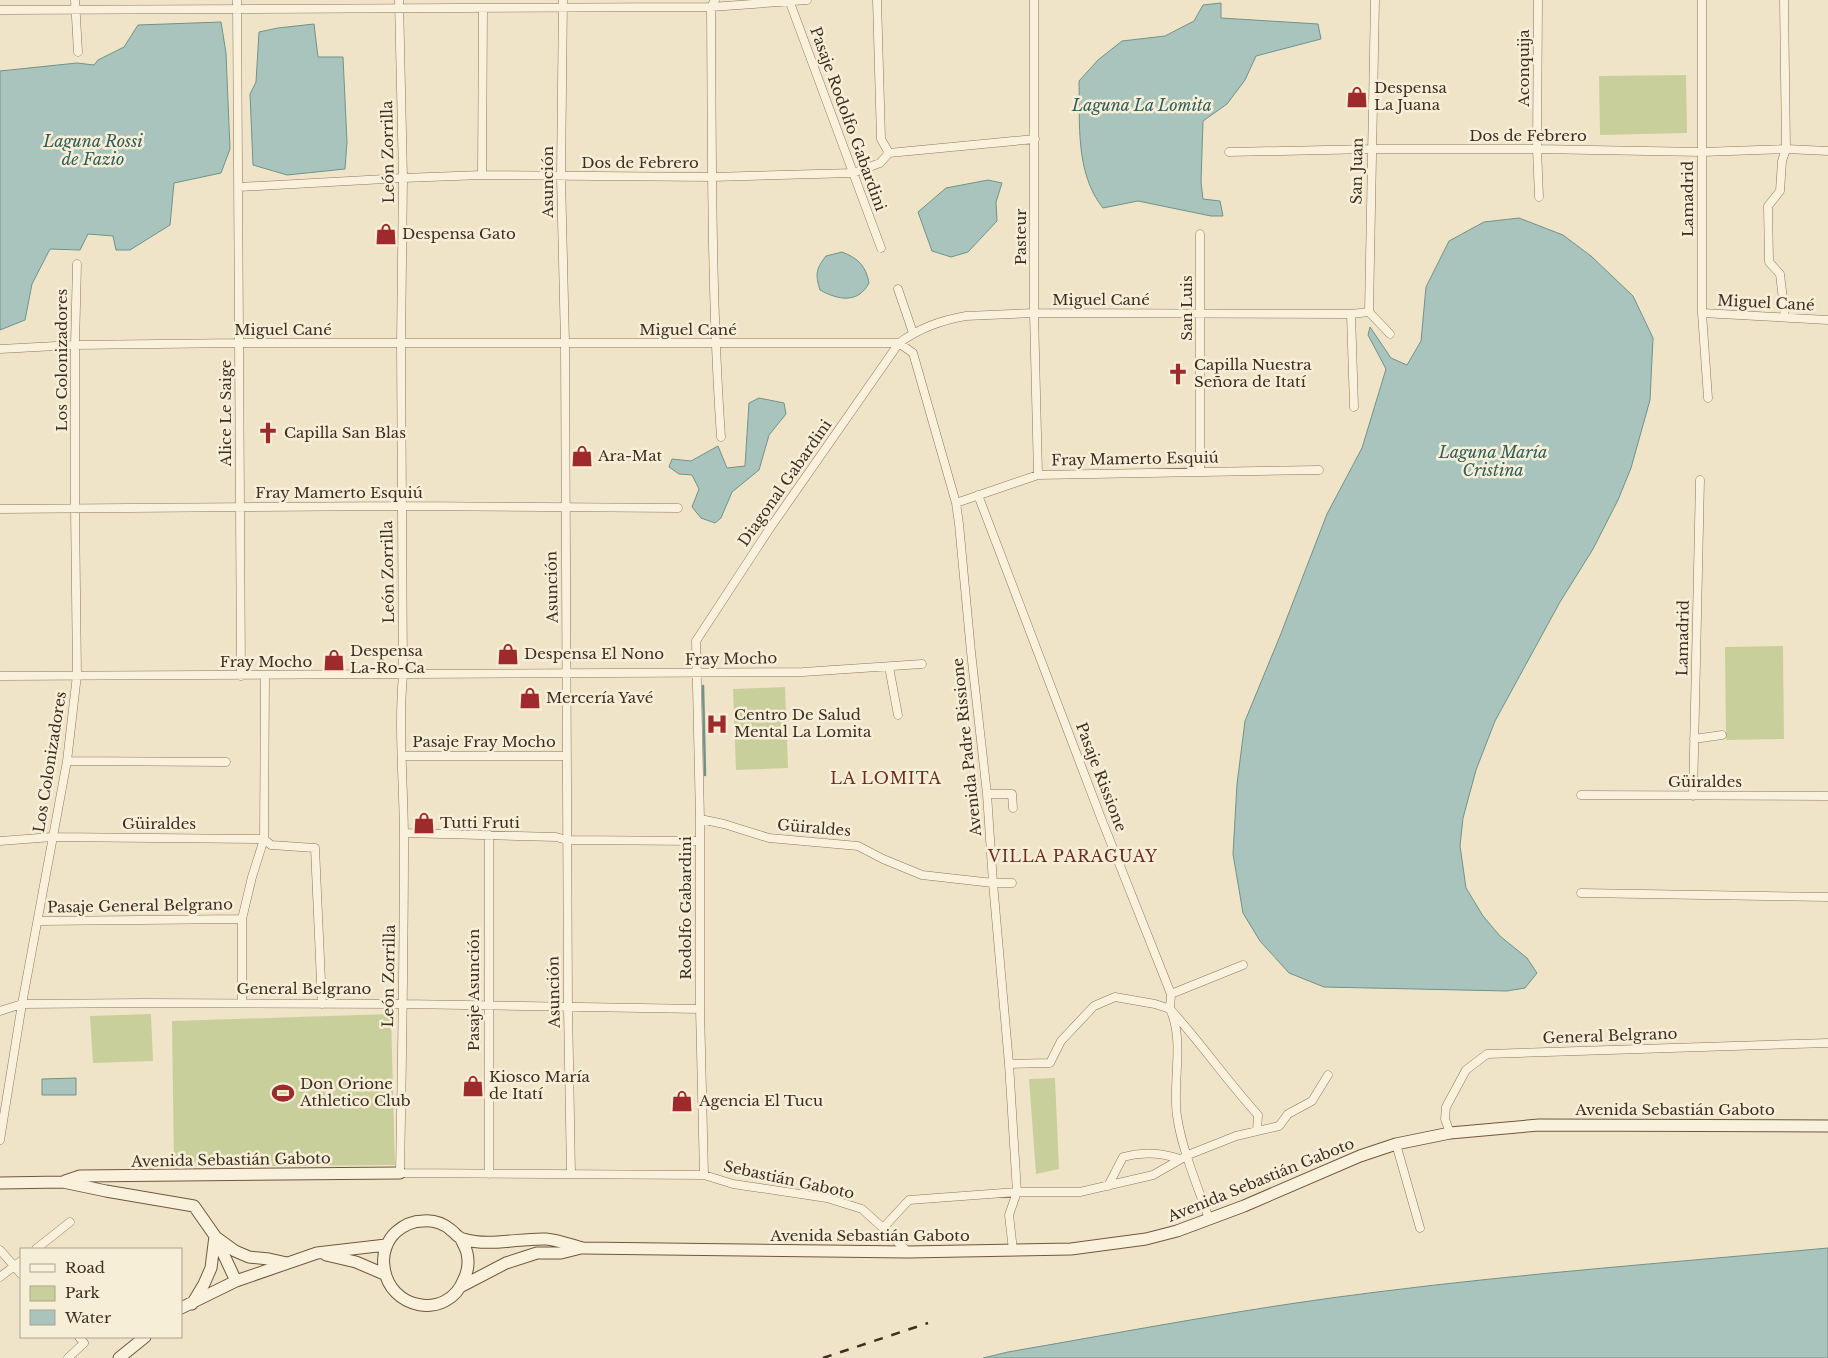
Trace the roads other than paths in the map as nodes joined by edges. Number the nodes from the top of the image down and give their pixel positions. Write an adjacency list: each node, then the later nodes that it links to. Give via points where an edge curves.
1 (75, 0): 15 (street)
2 (237, 0): 17 (street, Alice Le Saige)
3 (807, 0): 10 (street)
4 (877, 0): 26 (street, via 881,139)
5 (1034, 0): 19 (street, Pasteur)
6 (1375, 0): 20 (street, San Juan)
7 (1538, 0): 21 (street, Aconquija)
8 (1702, 0): 25 (street, Lamadrid)
9 (1784, 0): 22 (street)
10 (789, 1): 11 (street); 27 (street, Pasaje Rodolfo Gabardini)
11 (713, 3): 13 (street); 29 (street)
12 (399, 4): 14 (street); 17 (street); 31 (street, León Zorrilla)
13 (563, 4): 14 (street); 30 (street, Asunción)
14 (483, 8): 28 (street)
15 (75, 9): 16 (street); 17 (street); 18 (street)
16 (0, 10)
17 (237, 10): 32 (street, Alice Le Saige)
18 (78, 52)
19 (1035, 139): 26 (street); 41 (street, Pasteur)
20 (1371, 149): 21 (street, Dos de Febrero); 24 (street, Dos de Febrero); 38 (street, San Juan)
21 (1537, 149): 25 (street, Dos de Febrero); 33 (street, Aconquija)
22 (1786, 149): 23 (street, Dos de Febrero); 25 (street, Dos de Febrero); 43 (street, via 1780,191 1768,206 1769,262 1780,274)
23 (1828, 151)
24 (1229, 152)
25 (1702, 152): 40 (street, Lamadrid)
26 (889, 153): 27 (street, Dos de Febrero, via 880,163)
27 (854, 173): 29 (street, Dos de Febrero); 35 (street, Pasaje Rodolfo Gabardini)
28 (482, 176): 30 (street, Dos de Febrero); 31 (street, Dos de Febrero)
29 (712, 176): 30 (street, Dos de Febrero); 51 (street)
30 (561, 177): 48 (street, Asunción)
31 (403, 178): 32 (street, Dos de Febrero); 50 (street, León Zorrilla)
32 (239, 187): 47 (street, Alice Le Saige)
33 (1539, 197)
34 (1200, 234): 39 (street, San Luis)
35 (881, 248)
36 (77, 264): 52 (street, Los Colonizadores)
37 (898, 289): 45 (street)
38 (1369, 312): 42 (street, Miguel Cané); 46 (street)
39 (1201, 313): 41 (street, Miguel Cané); 42 (street, Miguel Cané); 58 (street, San Luis)
40 (1702, 313): 43 (street, Miguel Cané); 54 (street, Lamadrid)
41 (1034, 314): 45 (street, Miguel Cané, via 966,316); 59 (street, Pasteur)
42 (1351, 314): 55 (street)
43 (1785, 317): 44 (street, Miguel Cané)
44 (1828, 320)
45 (913, 333): 49 (street, Miguel Cané)
46 (1390, 334)
47 (240, 343): 50 (street, Miguel Cané); 52 (street, Miguel Cané); 64 (street, Alice Le Saige)
48 (565, 343): 50 (street, Miguel Cané); 51 (street, Miguel Cané); 65 (street, Asunción)
49 (899, 343): 51 (street, Miguel Cané); 62 (street, Avenida Padre Rissione, via 912,353); 69 (street, Diagonal Gabardini)
50 (401, 344): 63 (street, León Zorrilla)
51 (715, 344): 56 (street)
52 (75, 345): 53 (street, Miguel Cané); 68 (street, Los Colonizadores)
53 (0, 348)
54 (1708, 398)
55 (1354, 407)
56 (721, 437)
57 (1319, 470): 58 (street, Fray Mamerto Esquiú)
58 (1200, 472): 59 (street, Fray Mamerto Esquiú)
59 (1038, 475): 61 (street, Fray Mamerto Esquiú)
60 (1700, 480): 81 (street, Lamadrid)
61 (978, 495): 62 (street, Fray Mamerto Esquiú); 106 (street, Pasaje Rissione)
62 (956, 503): 86 (street, Avenida Padre Rissione)
63 (401, 506): 64 (street, Fray Mamerto Esquiú); 65 (street, Fray Mamerto Esquiú); 73 (street, León Zorrilla)
64 (239, 507): 68 (street, Fray Mamerto Esquiú); 78 (street, Alice Le Saige)
65 (565, 507): 66 (street, Fray Mamerto Esquiú); 74 (street, Asunción)
66 (678, 508)
67 (0, 509): 68 (street, Fray Mamerto Esquiú)
68 (75, 509): 75 (street, Los Colonizadores)
69 (696, 641): 72 (street, Rodolfo Gabardini)
70 (922, 664): 71 (street, Fray Mocho)
71 (889, 667): 72 (street, Fray Mocho); 79 (street)
72 (697, 673): 74 (street, Fray Mocho); 91 (street, Rodolfo Gabardini)
73 (404, 674): 74 (street, Fray Mocho); 76 (street, Fray Mocho); 82 (street, León Zorrilla)
74 (567, 674): 83 (street, Asunción)
75 (78, 675): 77 (street, Fray Mocho); 78 (street, Fray Mocho); 84 (street, Los Colonizadores)
76 (265, 675): 78 (street, Fray Mocho); 95 (street)
77 (0, 676)
78 (241, 676)
79 (898, 716)
80 (1722, 735): 81 (street)
81 (1694, 738): 88 (street, Lamadrid)
82 (402, 756): 83 (street, Pasaje Fray Mocho); 92 (street, León Zorrilla)
83 (567, 756): 96 (street, Asunción)
84 (67, 761): 85 (street); 94 (street, Los Colonizadores)
85 (226, 762)
86 (987, 794): 90 (street, via 1012,794); 99 (street, Avenida Padre Rissione)
87 (1581, 795): 88 (street, Güiraldes)
88 (1693, 796): 89 (street, Güiraldes)
89 (1828, 796)
90 (1013, 808)
91 (700, 819): 98 (street, Rodolfo Gabardini); 99 (street, Güiraldes, via 769,838 858,846 922,875)
92 (404, 833): 93 (street); 110 (street, León Zorrilla)
93 (489, 835): 96 (street); 111 (street, Pasaje Asunción)
94 (52, 837): 95 (street, Güiraldes); 97 (street, Güiraldes); 104 (street, Los Colonizadores)
95 (264, 839): 103 (street); 109 (street, Güiraldes, via 271,845 315,848)
96 (567, 840): 98 (street); 112 (street, Asunción)
97 (0, 841)
98 (699, 841): 113 (street, Rodolfo Gabardini)
99 (993, 883): 100 (street, Güiraldes); 117 (street, Avenida Padre Rissione)
100 (1012, 883)
101 (1581, 894): 102 (street)
102 (1828, 897)
103 (242, 919): 104 (street, Pasaje General Belgrano); 107 (street)
104 (38, 921): 108 (street, Los Colonizadores)
105 (1244, 965): 106 (street)
106 (1171, 994): 114 (street, Pasaje Rissione)
107 (242, 1003): 108 (street, General Belgrano); 109 (street, General Belgrano)
108 (22, 1004): 115 (street, General Belgrano); 122 (street, Los Colonizadores)
109 (322, 1004): 110 (street, General Belgrano)
110 (403, 1004): 111 (street, General Belgrano); 126 (street, León Zorrilla)
111 (488, 1006): 112 (street, General Belgrano); 127 (street, Pasaje Asunción)
112 (568, 1007): 113 (street, General Belgrano); 128 (street, Asunción)
113 (700, 1009): 129 (street, Rodolfo Gabardini)
114 (1170, 1009): 117 (street, via 1115,997 1094,1006 1087,1013 1061,1041 1050,1063); 120 (street, via 1258,1115); 124 (street, Pasaje Rissione, via 1175,1020 1178,1058 1177,1116)
115 (0, 1011)
116 (1828, 1043): 121 (street, General Belgrano, via 1487,1054 1466,1070 1446,1107)
117 (1009, 1064): 133 (street, Avenida Padre Rissione)
118 (1328, 1075): 120 (street, via 1312,1100 1288,1114 1279,1126)
119 (1828, 1126): 121 (main road, Avenida Sebastián Gaboto, via 1539,1125)
120 (1257, 1131): 124 (street)
121 (1450, 1133): 123 (main road, Avenida Sebastián Gaboto)
122 (0, 1140)
123 (1396, 1144): 134 (main road, Avenida Sebastián Gaboto); 137 (street)
124 (1188, 1155): 125 (street); 134 (street, Pasaje Rissione)
125 (1180, 1159): 132 (street, via 1153,1175); 132 (street, via 1169,1155 1134,1154 1123,1157)
126 (400, 1173): 127 (street, Sebastián Gaboto); 130 (main road, Avenida Sebastián Gaboto, via 80,1176)
127 (489, 1174): 128 (street, Sebastián Gaboto)
128 (571, 1174): 129 (street, Sebastián Gaboto)
129 (704, 1175): 136 (street, Sebastián Gaboto, via 733,1184 827,1198 862,1209)
130 (63, 1182): 131 (main road, Avenida Sebastián Gaboto); 138 (main road, Avenida Sebastián Gaboto, via 194,1206)
131 (0, 1183)
132 (1108, 1186): 133 (street, via 1080,1192)
133 (1017, 1192): 136 (street, via 909,1200); 144 (street, Avenida Padre Rissione, via 1009,1215)
134 (1209, 1219): 144 (main road, Avenida Sebastián Gaboto, via 1138,1240 1072,1249)
135 (70, 1222): 141 (street)
136 (883, 1228): 145 (street, Sebastián Gaboto)
137 (1420, 1228)
138 (215, 1236): 148 (main road, Avenida Sebastián Gaboto, via 249,1258); 153 (main road, Avenida Sebastián Gaboto); 155 (main road, via 211,1268 204,1284)
139 (461, 1239): 140 (main road, via 437,1221 421,1220 394,1233); 142 (main road, Avenida Sebastián Gaboto, via 494,1242 547,1239); 154 (main road, via 468,1254 468,1271)
140 (386, 1246): 146 (main road, Avenida Sebastián Gaboto); 151 (main road)
141 (37, 1248)
142 (583, 1248): 145 (main road, Avenida Sebastián Gaboto); 154 (main road, Avenida Sebastián Gaboto, via 561,1253 537,1253 506,1263)
143 (0, 1250): 149 (street)
144 (1013, 1250): 145 (main road, Avenida Sebastián Gaboto)
145 (908, 1252)
146 (317, 1253): 148 (main road, Avenida Sebastián Gaboto); 151 (main road, via 356,1262)
147 (20, 1262): 149 (street)
148 (287, 1263): 153 (main road, Avenida Sebastián Gaboto)
149 (14, 1266): 150 (street); 152 (street)
150 (20, 1273)
151 (384, 1274): 154 (main road, Avenida Sebastián Gaboto, via 400,1297 424,1305 447,1300)
152 (0, 1277)
153 (236, 1281): 155 (main road)
154 (462, 1286)
155 (186, 1306)
156 (80, 1338): 158 (street, via 84,1343)
157 (144, 1338): 159 (main road)
158 (68, 1358)
159 (119, 1358)

